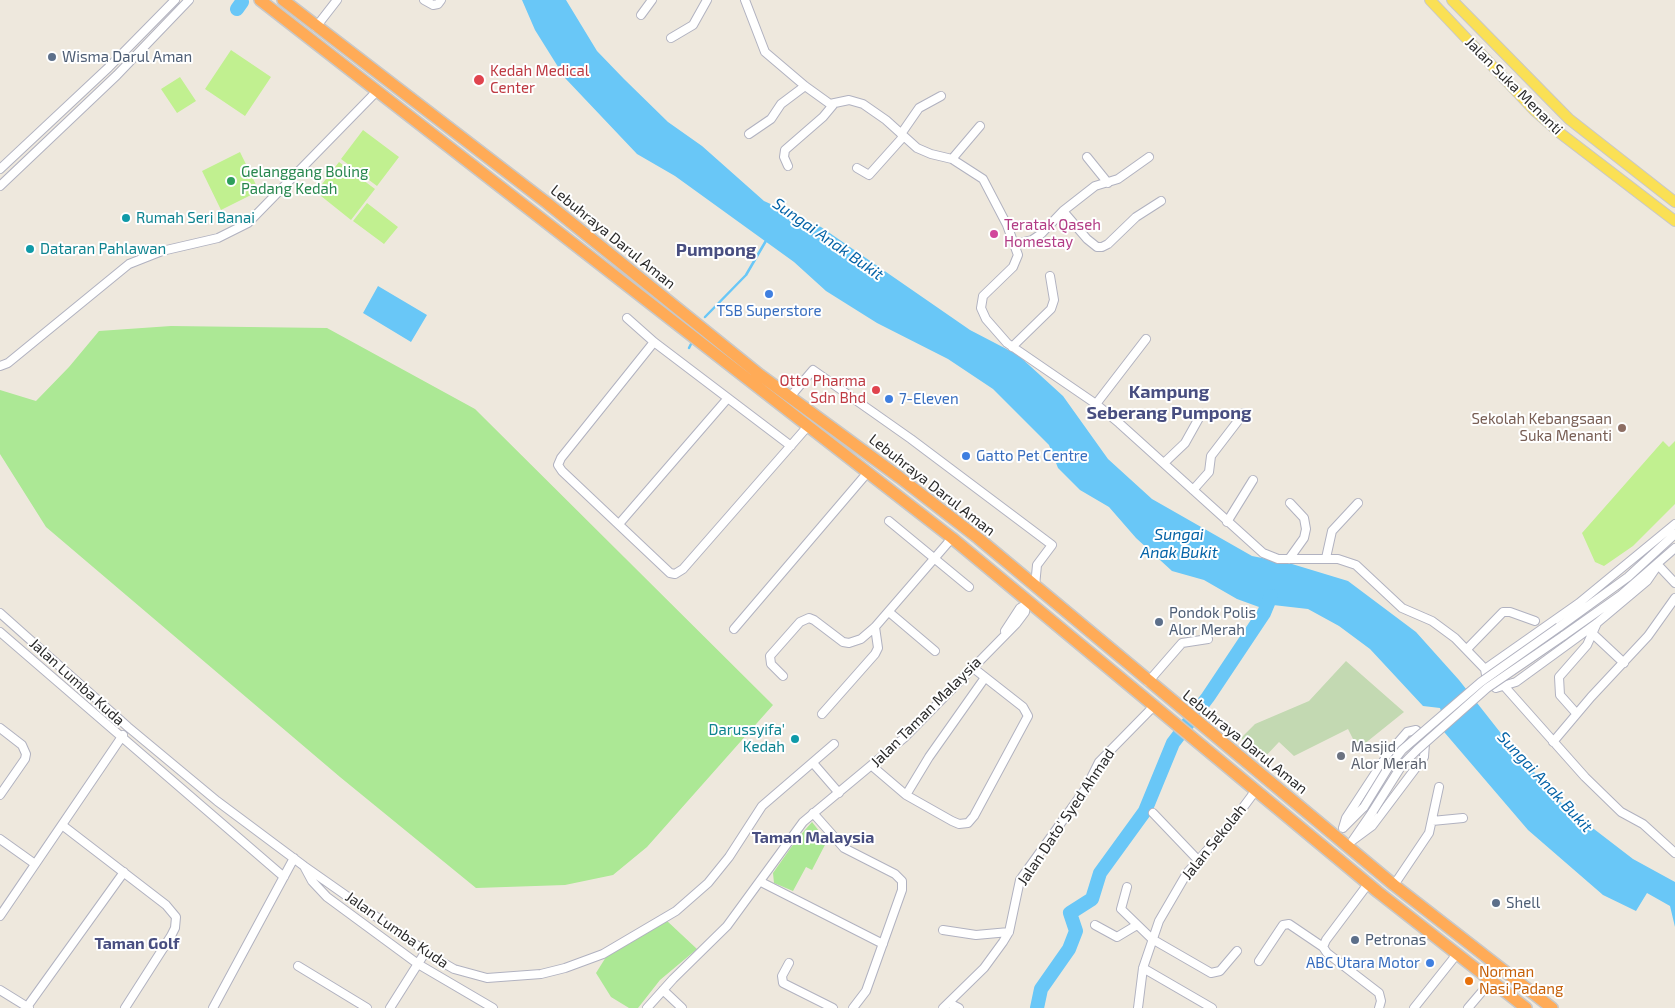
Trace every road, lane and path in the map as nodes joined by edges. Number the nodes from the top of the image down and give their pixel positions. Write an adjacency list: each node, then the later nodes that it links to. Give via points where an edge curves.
1 (175, 0): 16 (street)
2 (188, 0): 17 (street)
3 (260, 0): 19 (highway, Lebuhraya Darul Aman)
4 (283, 0): 14 (highway, Lebuhraya Darul Aman)
5 (337, 0): 14 (street)
6 (424, 0): 7 (street, via 433,5)
7 (441, 0)
8 (652, 0): 13 (street)
9 (707, 0): 15 (street, via 693,25)
10 (745, 0): 18 (street, via 764,52)
11 (1430, 0): 37 (main road, Jalan Suka Menanti, via 1560,133)
12 (1452, 0): 33 (main road, Jalan Suka Menanti, via 1569,119)
13 (641, 15)
14 (316, 27): 35 (highway, Lebuhraya Darul Aman)
15 (671, 38)
16 (108, 67): 17 (street); 30 (street)
17 (116, 75): 32 (street)
18 (805, 86): 21 (street); 23 (street, via 781,104 771,119)
19 (377, 91): 38 (highway, Lebuhraya Darul Aman); 46 (street, via 248,223 218,238 162,251 129,264 8,363)
20 (941, 96): 24 (street, via 919,108)
21 (833, 105): 24 (street, via 857,101 886,120); 28 (street, via 785,150)
22 (980, 126): 27 (street)
23 (748, 134)
24 (902, 136): 27 (street, via 930,154); 29 (street, via 869,175)
25 (1087, 157): 31 (street)
26 (1149, 157): 31 (street)
27 (952, 159): 40 (street, via 983,178)
28 (788, 166)
29 (857, 168)
30 (0, 169)
31 (1108, 183): 36 (street, via 1098,184)
32 (0, 186)
33 (1674, 201)
34 (1161, 202): 36 (street, via 1136,217 1108,244 1097,247)
35 (547, 203): 38 (highway); 39 (highway, Lebuhraya Darul Aman)
36 (1063, 211): 40 (street, via 1041,234)
37 (1675, 221)
38 (556, 226): 39 (highway); 52 (highway, Lebuhraya Darul Aman, via 710,352)
39 (581, 230): 47 (highway, Lebuhraya Darul Aman)
40 (1015, 244): 45 (street, via 1016,263 985,293 981,304 983,316)
41 (1050, 276): 45 (street, via 1054,300 1052,309)
42 (627, 318): 44 (street)
43 (1146, 339): 49 (street)
44 (654, 342): 48 (street); 62 (street, via 558,462 559,469)
45 (1012, 347): 49 (street)
46 (0, 366)
47 (790, 397): 70 (highway, Lebuhraya Darul Aman); 73 (street, via 813,370 1052,545 1037,564)
48 (728, 398): 53 (street); 62 (street)
49 (1096, 404): 54 (street)
50 (1244, 413): 57 (street, via 1211,456 1210,472)
51 (1199, 418): 54 (street, via 1185,443)
52 (808, 426): 53 (street); 55 (highway, Lebuhraya Darul Aman)
53 (790, 446): 62 (street, via 679,573 670,573)
54 (1165, 462): 57 (street)
55 (868, 472): 65 (highway, Lebuhraya Darul Aman); 83 (street)
56 (1253, 480): 61 (street)
57 (1193, 490): 61 (street)
58 (1290, 503): 69 (street, via 1304,518 1306,529 1304,538)
59 (1358, 503): 68 (street, via 1332,531)
60 (889, 521): 67 (street)
61 (1227, 522): 69 (street, via 1263,553)
62 (619, 524)
63 (1675, 524): 93 (street, via 1593,593)
64 (1675, 534): 118 (street, bridge, via 1628,577 1481,682 1402,750 1364,807)
65 (952, 538): 67 (street); 76 (highway, Lebuhraya Darul Aman)
66 (1675, 548): 71 (street)
67 (934, 558): 74 (street); 78 (street)
68 (1326, 558): 69 (street); 89 (street, via 1356,565 1402,608 1432,621)
69 (1289, 559)
70 (1004, 560): 73 (highway, Lebuhraya Darul Aman); 76 (highway, via 1030,592)
71 (1658, 565): 72 (street); 81 (street, via 1647,581); 121 (street, bridge, via 1621,595 1487,688 1417,750 1402,765)
72 (1675, 583)
73 (1035, 586): 79 (highway, Lebuhraya Darul Aman)
74 (969, 587)
75 (1675, 598): 91 (street, via 1655,628)
76 (1029, 603): 79 (highway, via 1040,601); 92 (street, Jalan Taman Malaysia, via 1025,612); 98 (highway, Lebuhraya Darul Aman)
77 (0, 612): 86 (street, Jalan Lumba Kuda)
78 (889, 612): 82 (street); 90 (street)
79 (1073, 616): 96 (highway, Lebuhraya Darul Aman)
80 (1535, 621): 89 (street, via 1503,612)
81 (1597, 623): 85 (street); 97 (street, via 1516,682)
82 (875, 627): 94 (street, via 861,639 849,643 814,620 804,619 770,656 771,664); 100 (street, via 878,648 875,654)
83 (734, 628)
84 (0, 632): 88 (street)
85 (1593, 634): 91 (street); 99 (street, via 1559,677 1560,695)
86 (28, 638): 88 (street); 102 (street, Jalan Lumba Kuda)
87 (1208, 639): 96 (street, via 1182,643)
88 (19, 649): 103 (street)
89 (1467, 649): 93 (street)
90 (935, 651)
91 (1624, 663): 99 (street)
92 (972, 668): 95 (street); 107 (street, Jalan Taman Malaysia)
93 (1485, 670): 97 (street, via 1489,684 1496,688)
94 (782, 676)
95 (984, 678): 112 (street, via 928,757); 112 (street, via 1023,707 1028,716 974,816 968,823 959,824)
96 (1148, 682): 119 (highway, Lebuhraya Darul Aman)
97 (1504, 687): 104 (street)
98 (1154, 706): 109 (highway, Lebuhraya Darul Aman); 137 (street, Jalan Dato' Syed Ahmad, via 1099,762 1086,788 1024,873 1018,886)
99 (1576, 713): 104 (street)
100 (822, 714)
101 (0, 728): 111 (street, via 22,745 26,754)
102 (128, 728): 103 (street); 123 (street, Jalan Lumba Kuda, via 217,801)
103 (122, 738): 117 (street); 128 (street)
104 (1553, 742): 122 (street, via 1621,812 1644,824)
105 (834, 744): 106 (street, Jalan Lumba Kuda)
106 (813, 763): 110 (street); 141 (street, Jalan Lumba Kuda, via 762,806 718,871 688,902 603,954 541,974 487,978 454,969)
107 (872, 766): 110 (street, Jalan Taman Malaysia); 112 (street)
108 (1439, 786): 116 (street)
109 (1256, 790): 124 (street, Jalan Sekolah, via 1233,821); 130 (highway, Lebuhraya Darul Aman)
110 (838, 793): 113 (street, Jalan Taman Malaysia)
111 (0, 795)
112 (906, 795)
113 (814, 813): 129 (street, Jalan Taman Malaysia, via 793,834); 139 (street, via 844,848 895,874 902,881 902,890)
114 (1153, 813): 124 (street)
115 (1463, 818): 116 (street)
116 (1432, 820): 131 (street, via 1425,840)
117 (62, 825): 125 (street); 127 (street)
118 (1343, 828): 119 (street); 121 (street, via 1346,818 1388,754 1407,732 1416,730 1425,743 1424,758 1372,826)
119 (1329, 831): 121 (highway, Lebuhraya Darul Aman)
120 (0, 839): 125 (street)
121 (1351, 844): 131 (highway, Lebuhraya Darul Aman)
122 (1675, 853)
123 (294, 858): 126 (street, Jalan Lumba Kuda); 128 (street)
124 (1197, 859): 138 (street, Jalan Sekolah, via 1180,883)
125 (35, 864): 133 (street)
126 (304, 866): 141 (street, Jalan Lumba Kuda); 146 (street, via 312,881 327,897)
127 (124, 872): 154 (street); 155 (street, via 171,908 176,923)
128 (284, 877): 156 (street)
129 (761, 882): 139 (street); 151 (street, Jalan Taman Malaysia, via 727,926)
130 (1368, 884): 140 (street); 143 (highway, Lebuhraya Darul Aman)
131 (1394, 885): 171 (highway, Lebuhraya Darul Aman)
132 (1127, 887): 135 (street, via 1121,908)
133 (0, 916)
134 (1095, 925): 135 (street, via 1117,937)
135 (1137, 925): 138 (street)
136 (944, 930): 137 (street, via 976,934)
137 (1009, 932): 153 (street, Jalan Dato' Syed Ahmad, via 991,960)
138 (1152, 939): 142 (street, via 1211,973 1220,971); 148 (street, Jalan Sekolah)
139 (883, 944): 163 (street, via 866,991)
140 (1323, 947): 144 (street, via 1289,924 1283,925); 167 (street, via 1379,993)
141 (426, 951): 146 (street)
142 (1237, 952)
143 (1458, 954): 149 (highway, Lebuhraya Darul Aman); 168 (street)
144 (1259, 961)
145 (789, 962): 162 (street, via 782,976 783,983)
146 (418, 964): 152 (street); 158 (street)
147 (298, 966): 157 (street)
148 (1143, 968): 165 (street, Jalan Sekolah); 166 (street)
149 (1492, 981): 169 (street); 170 (highway, Lebuhraya Darul Aman)
150 (0, 990): 154 (street)
151 (663, 990): 160 (street, Jalan Taman Malaysia); 161 (street)
152 (482, 1005): 159 (street)
153 (946, 1005): 164 (street)
154 (28, 1008)
155 (125, 1008)
156 (213, 1008)
157 (367, 1008)
158 (390, 1008)
159 (494, 1008)
160 (647, 1008)
161 (682, 1008)
162 (833, 1008)
163 (853, 1008)
164 (959, 1008)
165 (1138, 1008)
166 (1212, 1008)
167 (1379, 1008)
168 (1414, 1008)
169 (1468, 1008)
170 (1526, 1008)
171 (1552, 1008)

